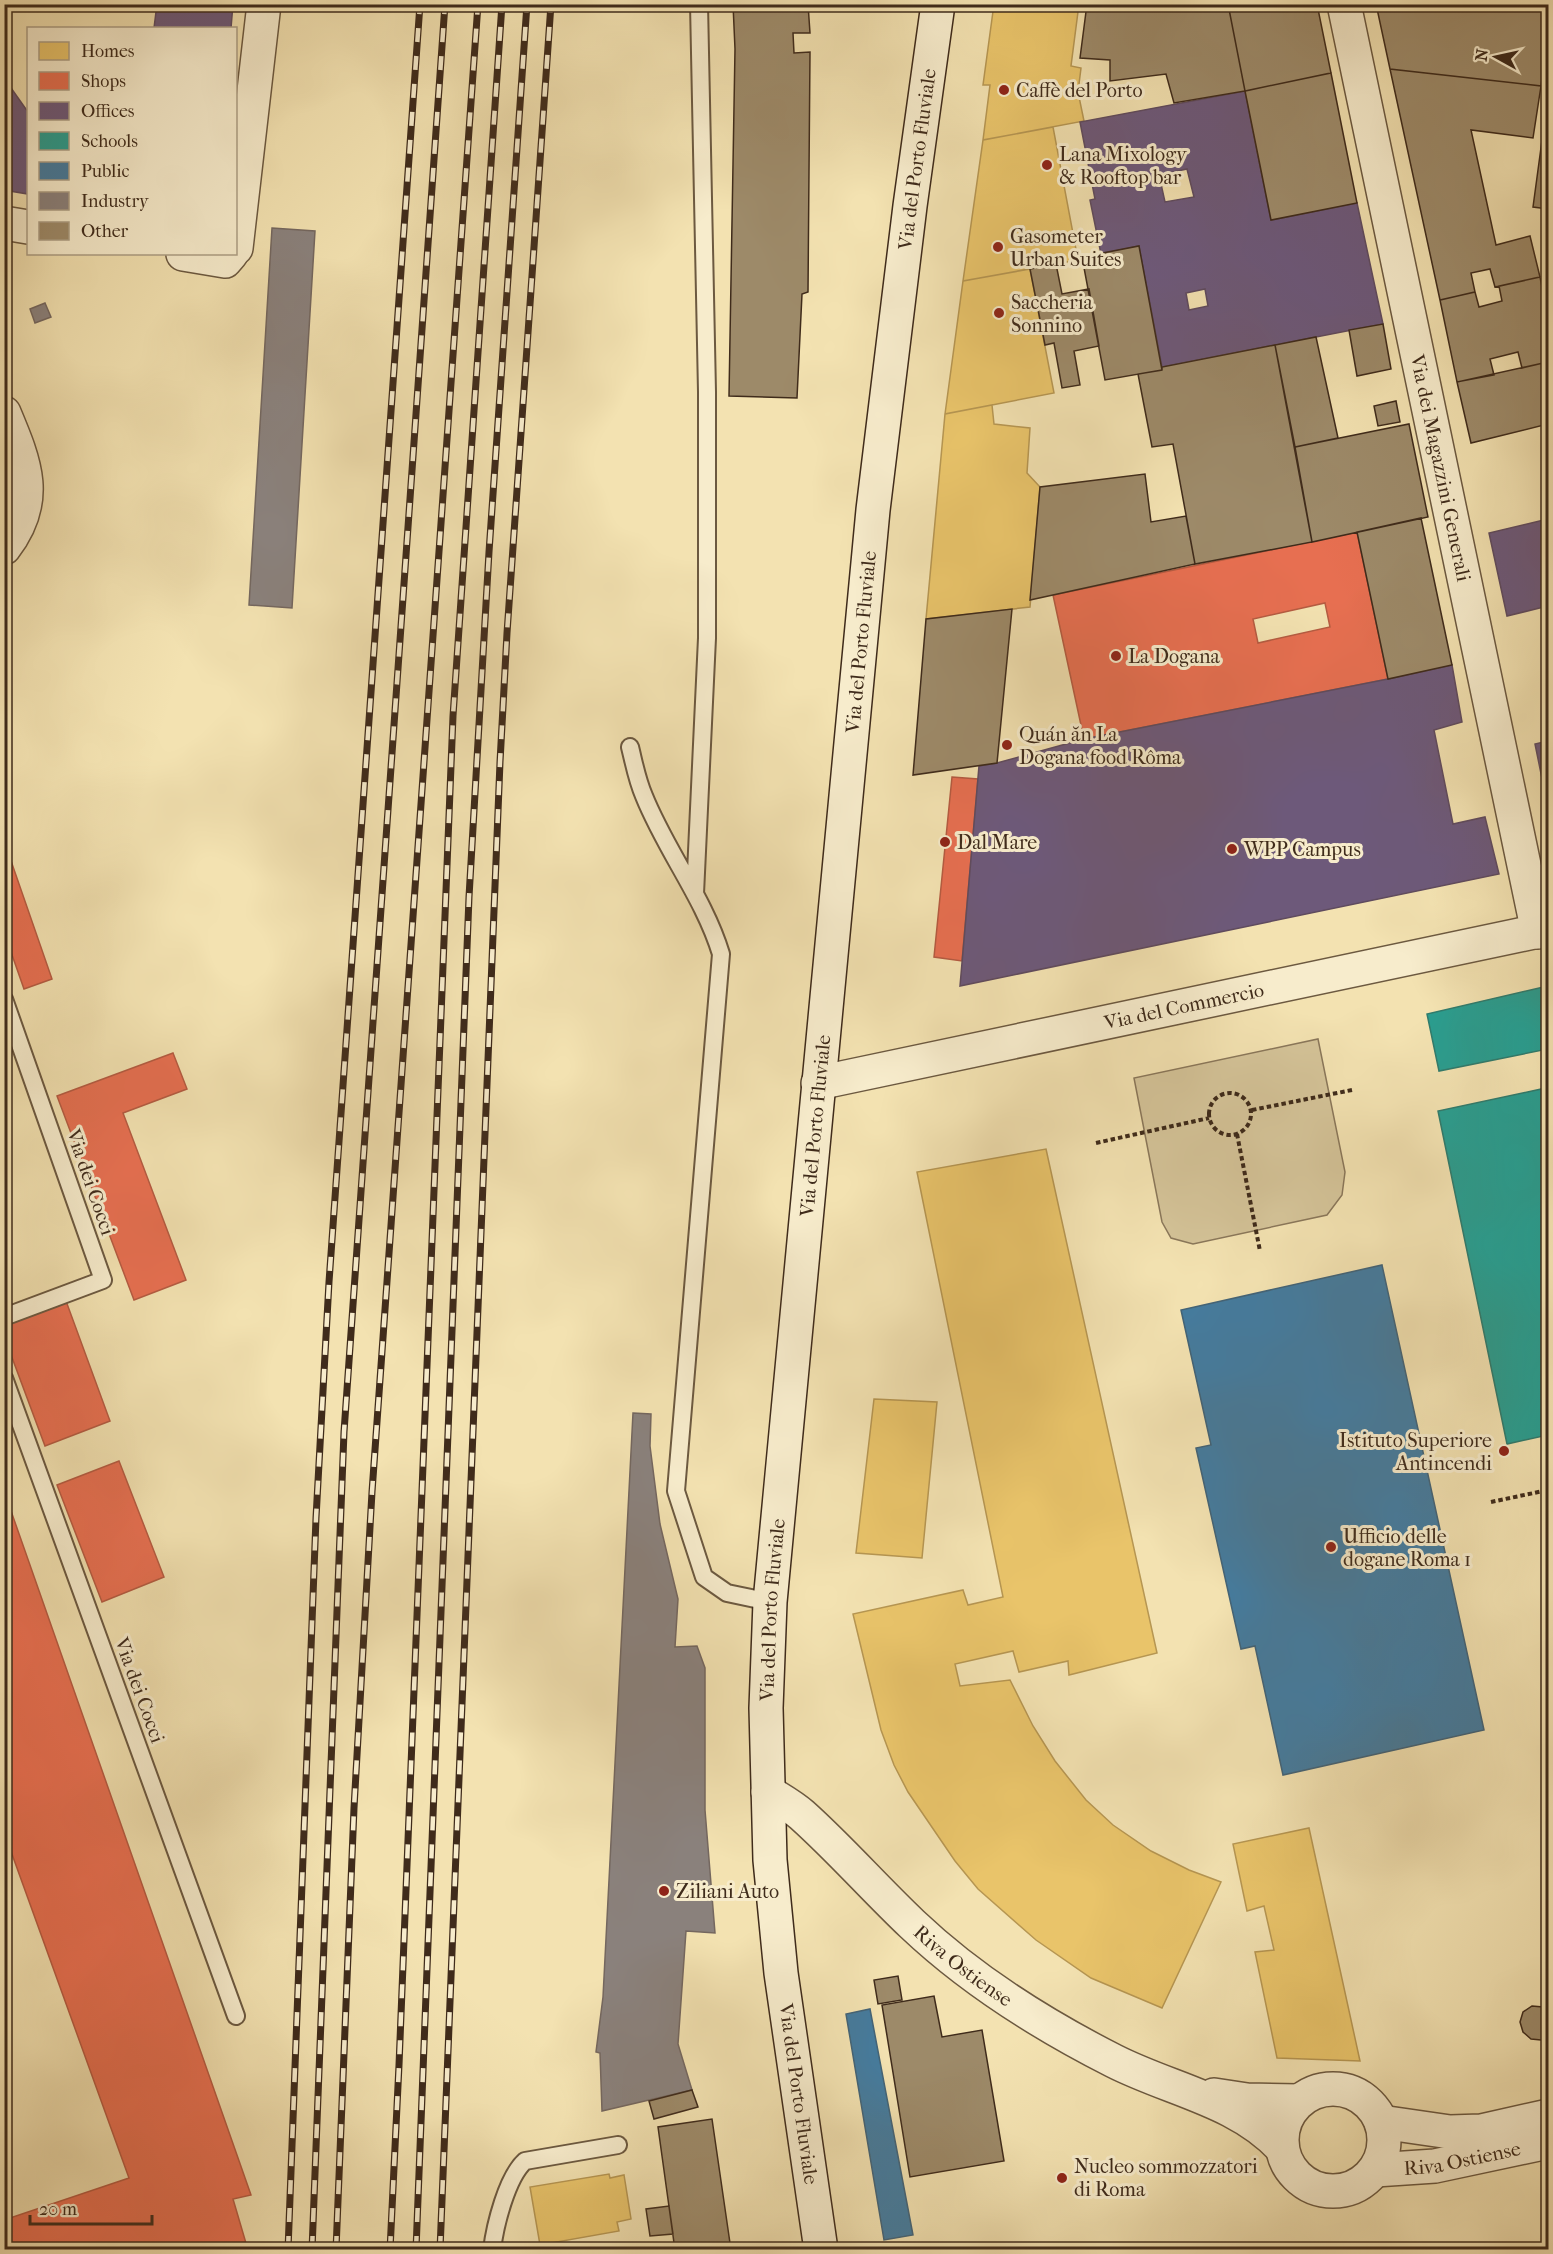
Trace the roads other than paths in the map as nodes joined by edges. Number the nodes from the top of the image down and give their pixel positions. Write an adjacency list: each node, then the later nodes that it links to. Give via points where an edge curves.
1 (264, 4): 7 (street)
2 (699, 4): 13 (lane, via 708,638)
3 (938, 4): 16 (street, Via del Porto Fluviale, via 873,510)
4 (1344, 4): 14 (street, Via dei Magazzini Generali)
5 (4, 223): 6 (street)
6 (27, 227)
7 (237, 239)
8 (189, 255): 9 (street, via 225,261)
9 (230, 255)
10 (4, 413): 11 (street, via 25,465 27,492 21,520)
11 (4, 548)
12 (630, 747): 13 (lane, via 643,795)
13 (695, 895): 19 (lane, via 721,954 676,1491 704,1577 727,1593)
14 (1543, 931): 16 (street, Via del Commercio)
15 (4, 999): 17 (lane, Via dei Cocci, via 103,1281)
16 (818, 1083): 19 (street, Via del Porto Fluviale)
17 (4, 1317)
18 (4, 1378): 21 (lane, Via dei Cocci)
19 (770, 1602): 20 (street, Via del Porto Fluviale)
20 (768, 1792): 22 (street, Riva Ostiense, via 801,1813 912,1925 974,1977 1032,2016 1114,2061); 31 (street, Via del Porto Fluviale, via 776,1932)
21 (236, 2016)
22 (1192, 2091): 23 (street, Riva Ostiense, via 1247,2100); 28 (street, Riva Ostiense, via 1266,2130)
23 (1299, 2101): 25 (street, Riva Ostiense, via 1329,2088 1345,2090 1361,2096); 28 (street, via 1288,2114)
24 (1548, 2116): 25 (street, Riva Ostiense, via 1481,2131 1450,2132)
25 (1381, 2122): 29 (street, Riva Ostiense, via 1385,2138 1383,2155)
26 (1548, 2142): 29 (street, Riva Ostiense, via 1435,2166)
27 (618, 2145): 30 (lane, via 525,2161 516,2169 494,2232)
28 (1282, 2148): 29 (street, Riva Ostiense, via 1293,2173 1313,2188 1347,2190)
29 (1375, 2170)
30 (492, 2250)
31 (821, 2250)

